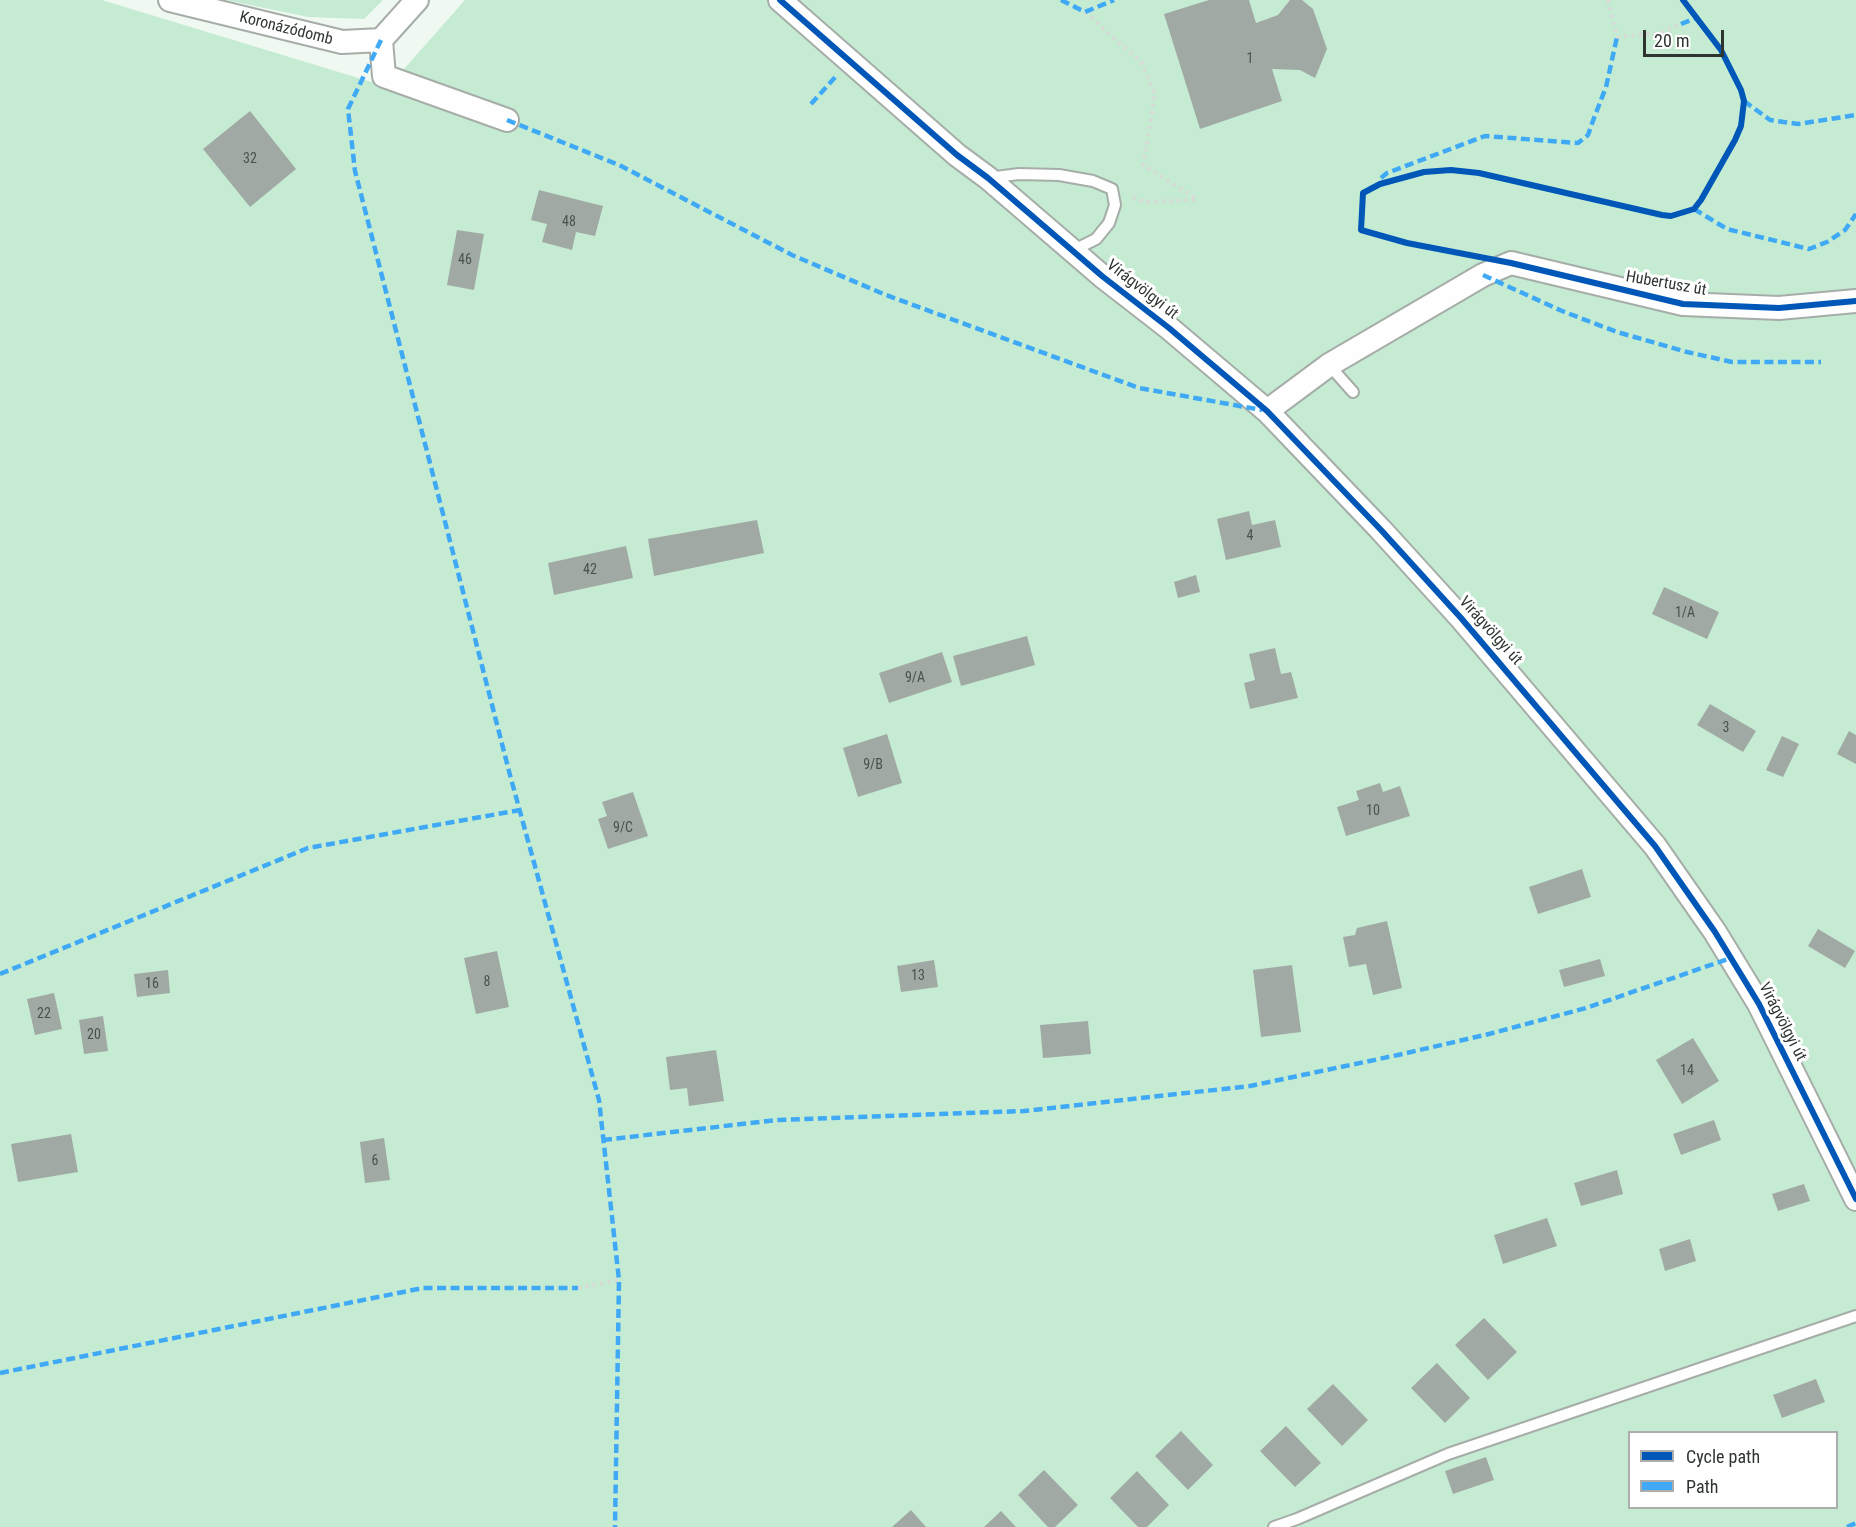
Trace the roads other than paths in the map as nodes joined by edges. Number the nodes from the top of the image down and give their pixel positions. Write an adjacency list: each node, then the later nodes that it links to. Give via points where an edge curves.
1 (170, 0): 4 (street, Koronázódomb, via 342,42)
2 (417, 0): 4 (street)
3 (780, 0): 6 (street, Virágvölgyi út)
4 (381, 40): 5 (street, via 384,76)
5 (507, 120)
6 (988, 178): 7 (street, Virágvölgyi út); 7 (lane, via 1059,175 1112,189 1115,206 1109,223 1096,239)
7 (1072, 250): 11 (street, Virágvölgyi út)
8 (1856, 300): 9 (street, Hubertusz út, via 1779,308 1683,304 1511,263)
9 (1329, 364): 10 (lane); 11 (street, Hubertusz út)
10 (1353, 392)
11 (1267, 411): 12 (street, Virágvölgyi út, via 1496,658 1655,846 1759,1004)
12 (1856, 1199)
13 (1856, 1316): 14 (lane, via 1448,1454)
14 (1274, 1527)

